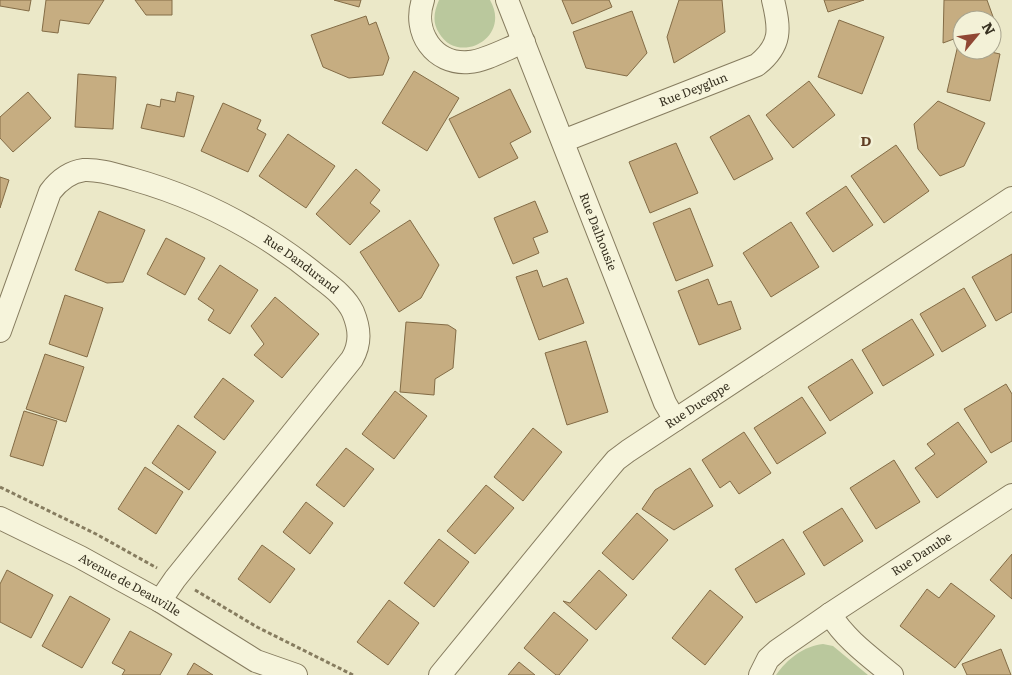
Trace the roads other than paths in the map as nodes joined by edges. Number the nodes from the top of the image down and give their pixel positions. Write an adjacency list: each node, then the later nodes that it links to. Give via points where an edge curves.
1 (423, 0): 4 (street, via 422,32 429,45 441,55 470,62)
2 (507, 0): 4 (street, Rue Dalhousie)
3 (773, 0): 5 (street, Rue Deyglun, via 778,33 774,45 757,65)
4 (524, 42): 5 (street, Rue Dalhousie)
5 (563, 141): 8 (street, Rue Dalhousie, via 665,403)
6 (1012, 198): 8 (street, Rue Duceppe)
7 (0, 331): 11 (street, Rue Dandurand, via 50,192 57,182 83,170 95,170 158,186 211,208 289,254 338,293 352,311 359,341 352,359 174,578)
8 (675, 420): 15 (street, Rue Duceppe, via 610,466)
9 (1012, 495): 12 (street, Rue Danube)
10 (0, 518): 11 (street, Avenue de Deauville)
11 (160, 601): 13 (street, Avenue de Deauville)
12 (830, 614): 16 (street, Rue Danube, via 778,650 768,659); 17 (street, via 847,637)
13 (262, 668): 14 (street, Avenue de Deauville)
14 (296, 675)
15 (440, 675)
16 (760, 675)
17 (892, 675)

